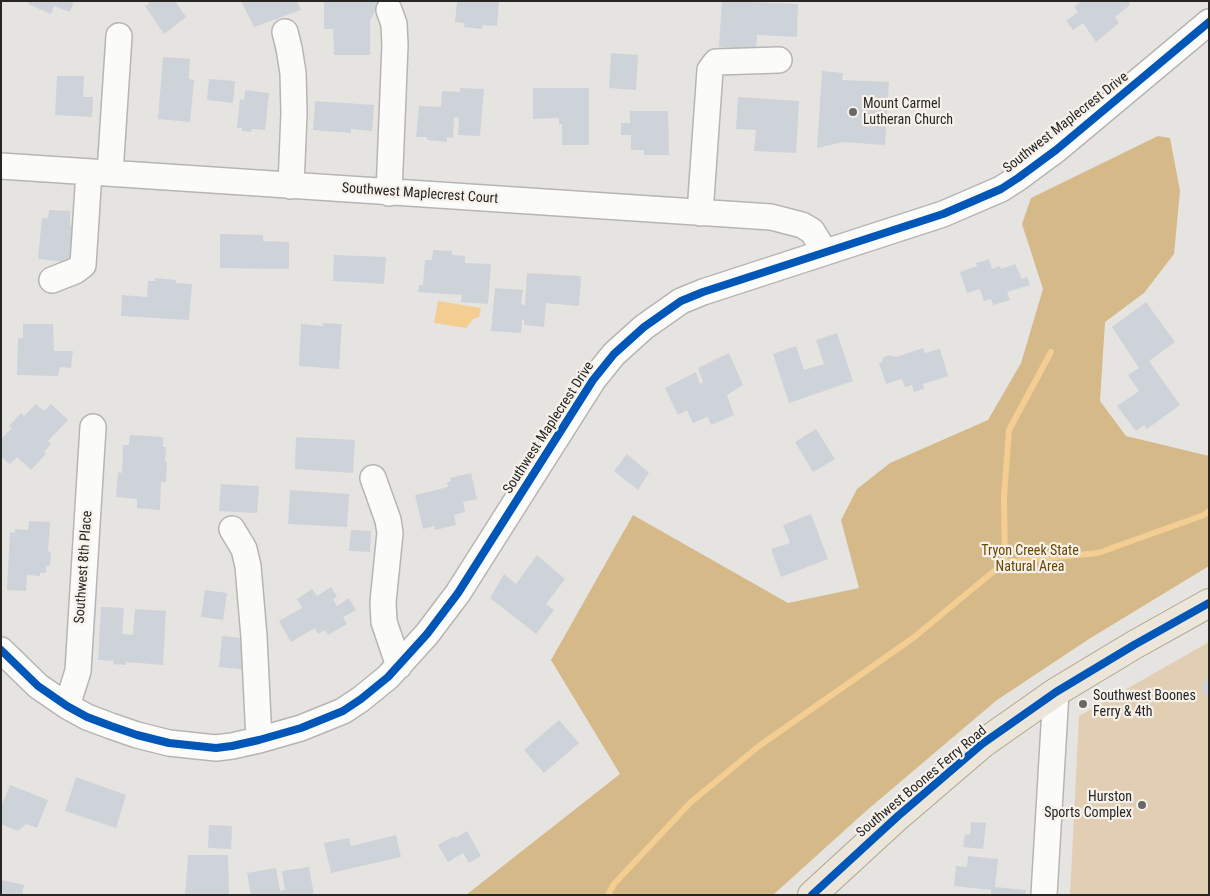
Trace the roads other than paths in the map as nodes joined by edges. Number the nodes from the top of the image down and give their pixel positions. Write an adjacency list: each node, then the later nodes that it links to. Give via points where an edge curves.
1 (389, 10): 9 (street, via 394,24 395,45)
2 (1209, 22): 11 (street, Southwest Maplecrest Drive, via 1056,150 1007,185 943,214)
3 (285, 32): 8 (street, via 293,73)
4 (119, 36): 7 (street)
5 (779, 60): 10 (street, via 716,62 710,70)
6 (1, 166): 7 (street, Southwest Maplecrest Court)
7 (100, 172): 8 (street, Southwest Maplecrest Court); 12 (street, via 83,265 75,272)
8 (292, 186): 9 (street, Southwest Maplecrest Court)
9 (389, 192): 10 (street, Southwest Maplecrest Court)
10 (700, 213): 11 (street, Southwest Maplecrest Court, via 771,217 802,225 812,231)
11 (825, 252): 18 (street, Southwest Maplecrest Drive, via 725,283 682,301 614,354 590,385 458,593)
12 (52, 280)
13 (93, 427): 20 (street, Southwest 8th Place, via 78,671)
14 (373, 478): 18 (street, via 390,533 384,622)
15 (232, 529): 21 (street, via 244,549 248,566)
16 (1209, 603): 19 (main road, Southwest Boones Ferry Road)
17 (1, 650): 20 (street, Southwest Maplecrest Drive, via 38,686)
18 (399, 666): 21 (street, Southwest Maplecrest Drive, via 343,711)
19 (1056, 692): 22 (main road, Southwest Boones Ferry Road, via 982,744); 23 (street)
20 (68, 706): 21 (street, Southwest Maplecrest Drive, via 111,726 168,743 216,748)
21 (259, 740)
22 (812, 895)
23 (1044, 895)

